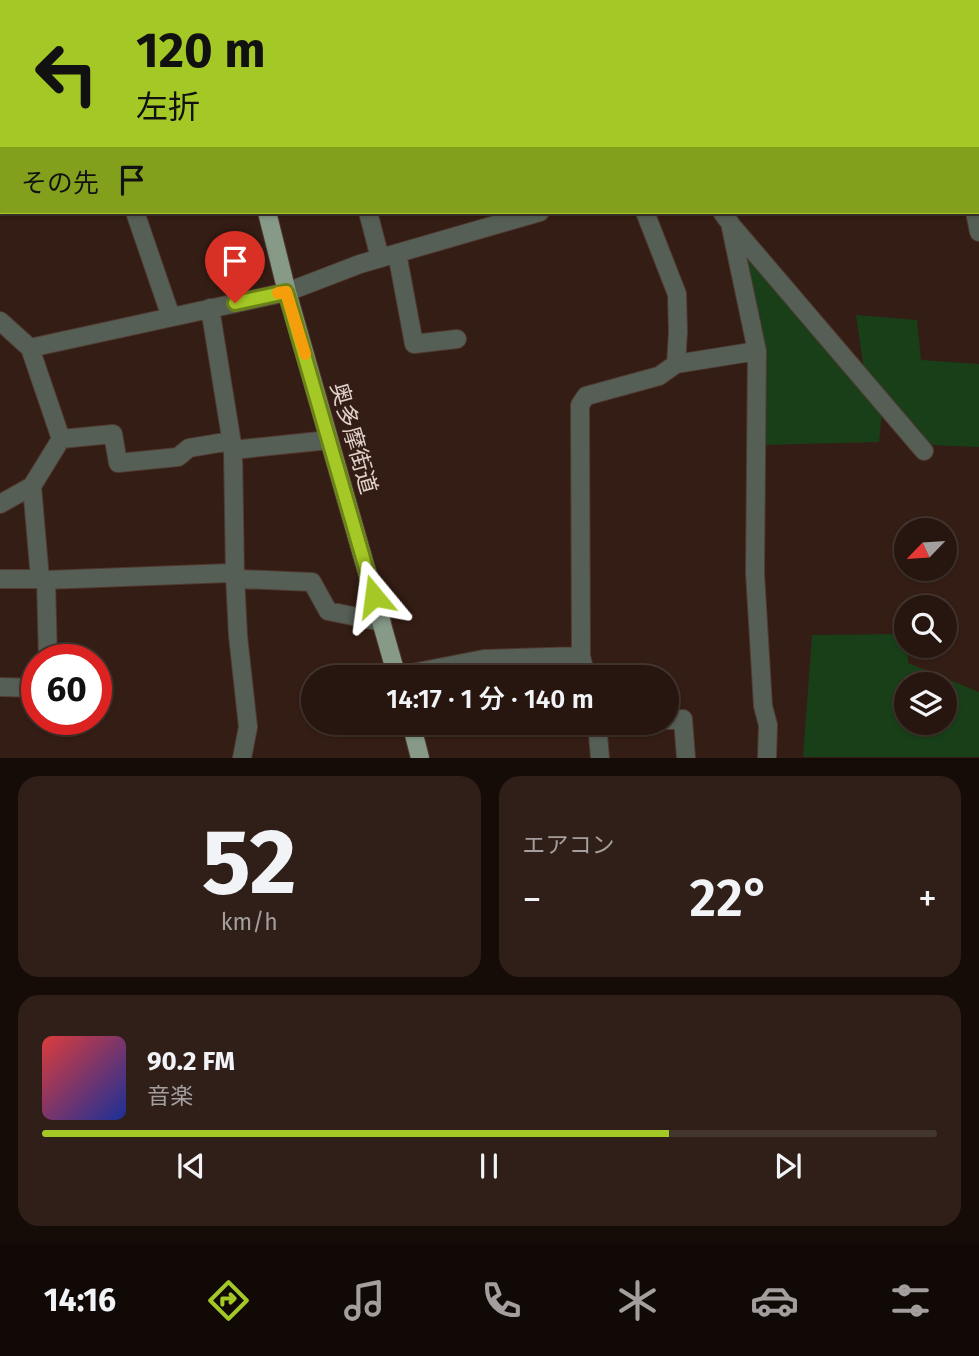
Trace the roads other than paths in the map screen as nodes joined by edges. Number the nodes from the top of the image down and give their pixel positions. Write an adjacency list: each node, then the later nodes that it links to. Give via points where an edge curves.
1 (136, 214): 12 (street)
2 (267, 214): 10 (main road, 奥多摩街道)
3 (369, 214): 9 (street)
4 (533, 214): 9 (street)
5 (646, 214): 17 (street, via 677,294)
6 (975, 214): 8 (street)
7 (726, 218): 16 (street); 21 (street)
8 (979, 232)
9 (389, 255): 10 (street); 14 (street, via 414,344)
10 (286, 292): 11 (street); 19 (main road, 奥多摩街道)
11 (210, 308): 12 (street); 20 (street)
12 (171, 317): 15 (street)
13 (0, 321): 15 (street)
14 (457, 339)
15 (30, 348): 18 (street)
16 (757, 351): 17 (street); 42 (street, via 755,573)
17 (676, 364): 29 (street, via 659,376 586,396 580,405)
18 (61, 439): 20 (street, via 113,434 118,463 178,457 189,448); 22 (street)
19 (330, 440): 20 (street); 27 (main road, 奥多摩街道)
20 (232, 445): 24 (street)
21 (924, 451)
22 (32, 486): 23 (street); 26 (street)
23 (0, 504)
24 (235, 576): 26 (street); 27 (street, via 313,582 328,611); 38 (street, via 248,727)
25 (0, 579): 26 (street)
26 (43, 579): 28 (street)
27 (382, 622): 30 (main road, 奥多摩街道)
28 (47, 644)
29 (581, 656): 31 (street, via 484,659); 32 (street)
30 (394, 665)
31 (455, 665)
32 (583, 665)
33 (0, 687): 34 (street)
34 (21, 688)
35 (679, 719): 41 (street, via 683,719)
36 (414, 735): 39 (main road)
37 (598, 735): 40 (street)
38 (242, 758)
39 (420, 758)
40 (600, 758)
41 (686, 758)
42 (767, 758)

